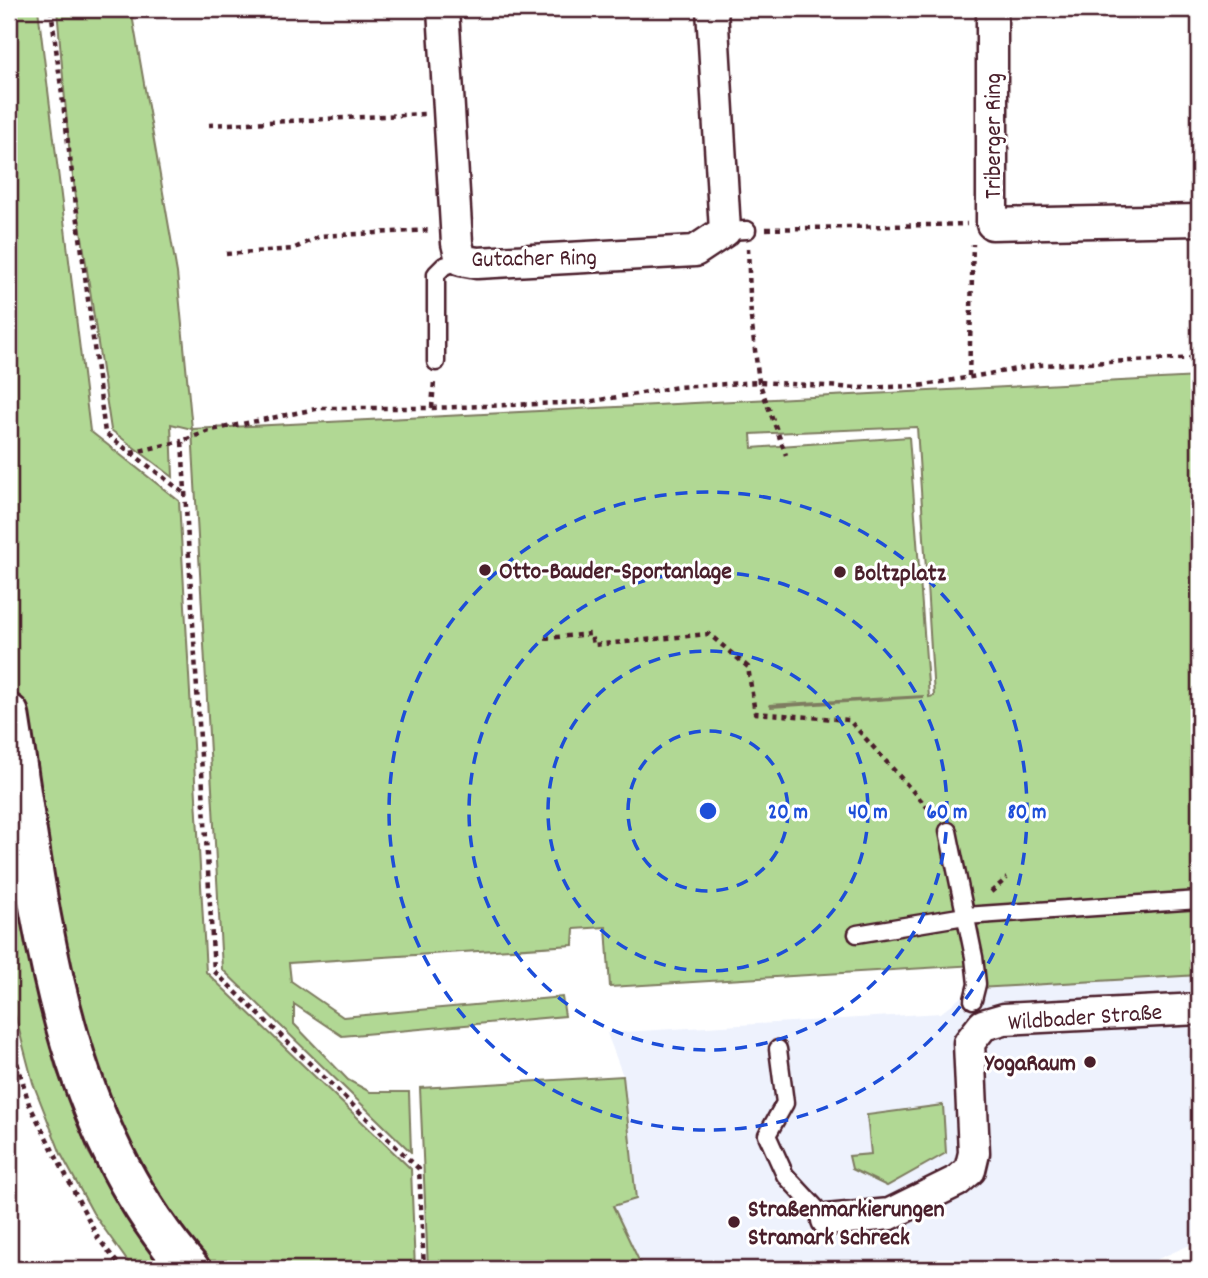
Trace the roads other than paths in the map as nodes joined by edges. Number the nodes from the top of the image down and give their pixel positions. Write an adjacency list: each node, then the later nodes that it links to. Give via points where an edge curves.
1 (443, 9): 5 (street, Gutacher Ring)
2 (712, 9): 5 (street, Gutacher Ring, via 736,230 695,251 477,263)
3 (992, 9): 4 (street, Triberger Ring, via 983,224)
4 (1199, 220)
5 (461, 260): 6 (lane, via 443,266 436,274)
6 (436, 362)
7 (9, 714): 16 (main road, via 44,931 73,1056 110,1150 141,1205)
8 (948, 831): 10 (lane)
9 (1199, 900): 10 (lane)
10 (965, 916): 11 (lane); 12 (lane, via 977,984)
11 (857, 934)
12 (973, 1000)
13 (1199, 1009): 15 (street, Wildbader Straße, via 1004,1019 983,1025 969,1043 974,1153 970,1170 890,1214)
14 (778, 1049): 15 (lane, via 785,1103 767,1135 785,1175)
15 (827, 1220)
16 (190, 1269)

